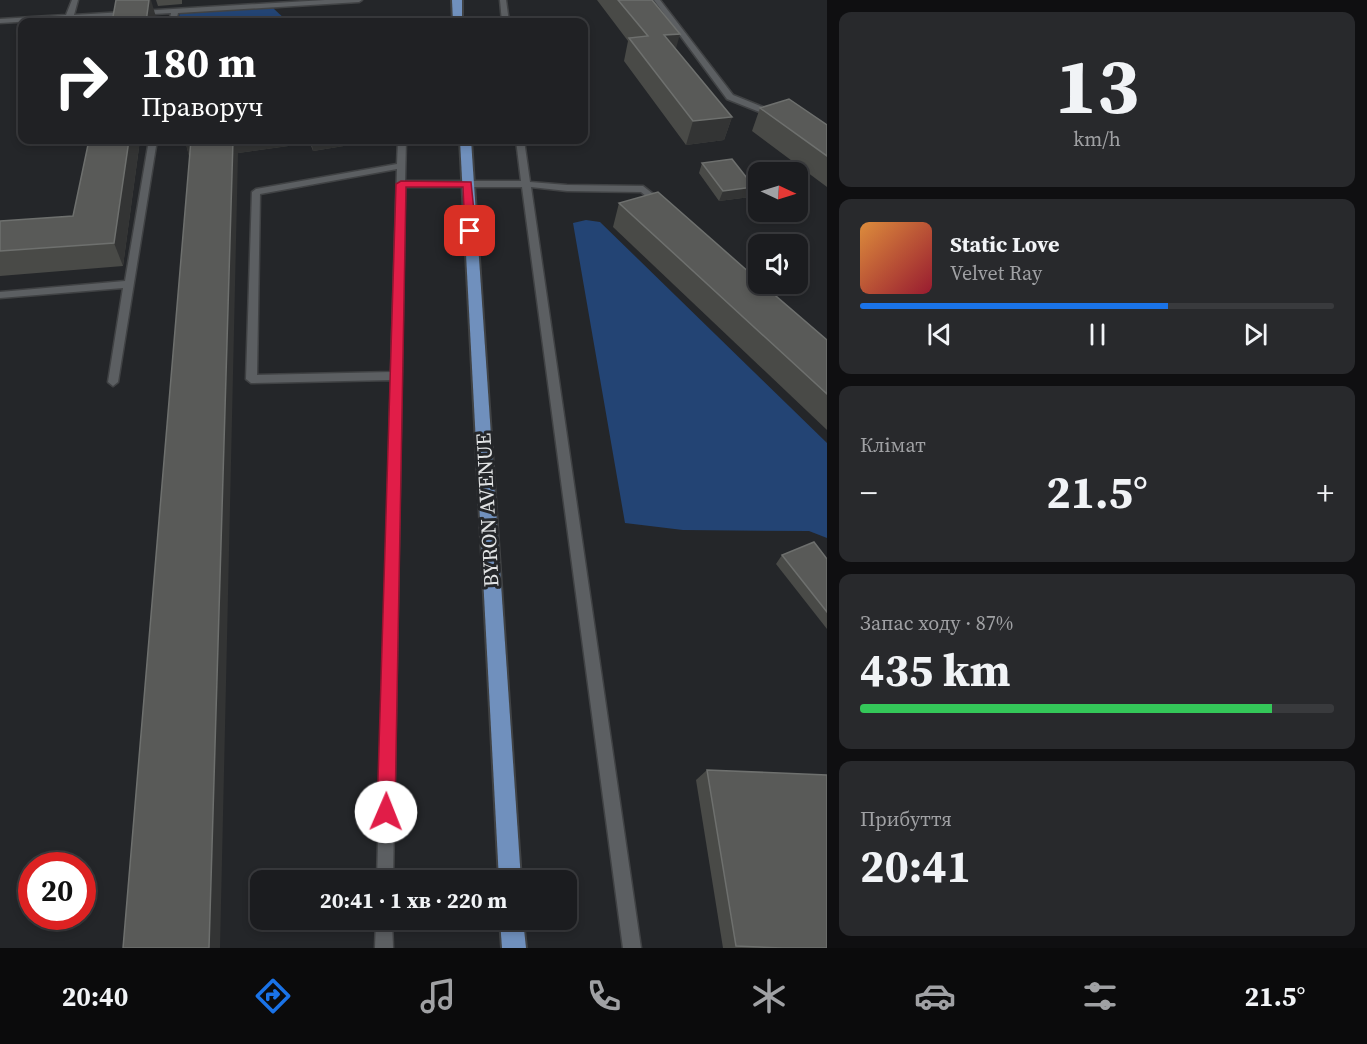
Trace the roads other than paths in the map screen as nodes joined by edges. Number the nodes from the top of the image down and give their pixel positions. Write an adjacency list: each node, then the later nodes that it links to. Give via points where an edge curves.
1 (75, 0): 7 (lane)
2 (359, 0): 6 (lane)
3 (457, 0): 9 (main road)
4 (504, 0): 10 (lane)
5 (657, 0): 13 (lane, via 730,97)
6 (175, 11): 7 (lane, via 118,11); 8 (lane)
7 (69, 18)
8 (174, 18)
9 (458, 18)
10 (506, 18)
11 (18, 20): 12 (lane)
12 (0, 21)
13 (784, 118)
14 (152, 144): 23 (lane)
15 (402, 144): 18 (lane)
16 (465, 144): 20 (main road, BYRON AVENUE)
17 (521, 144): 21 (lane)
18 (401, 166): 19 (lane); 25 (lane, via 256,192 251,379)
19 (401, 184): 20 (lane); 25 (lane)
20 (467, 184): 21 (lane); 28 (main road, BYRON AVENUE)
21 (526, 184): 22 (lane, via 643,189); 33 (lane)
22 (667, 210)
23 (129, 285): 24 (lane); 26 (lane)
24 (0, 295)
25 (395, 376): 27 (lane)
26 (113, 382)
27 (385, 870)
28 (509, 870)
29 (384, 930): 31 (lane)
30 (513, 930): 32 (main road)
31 (384, 948)
32 (514, 948)
33 (632, 948)

